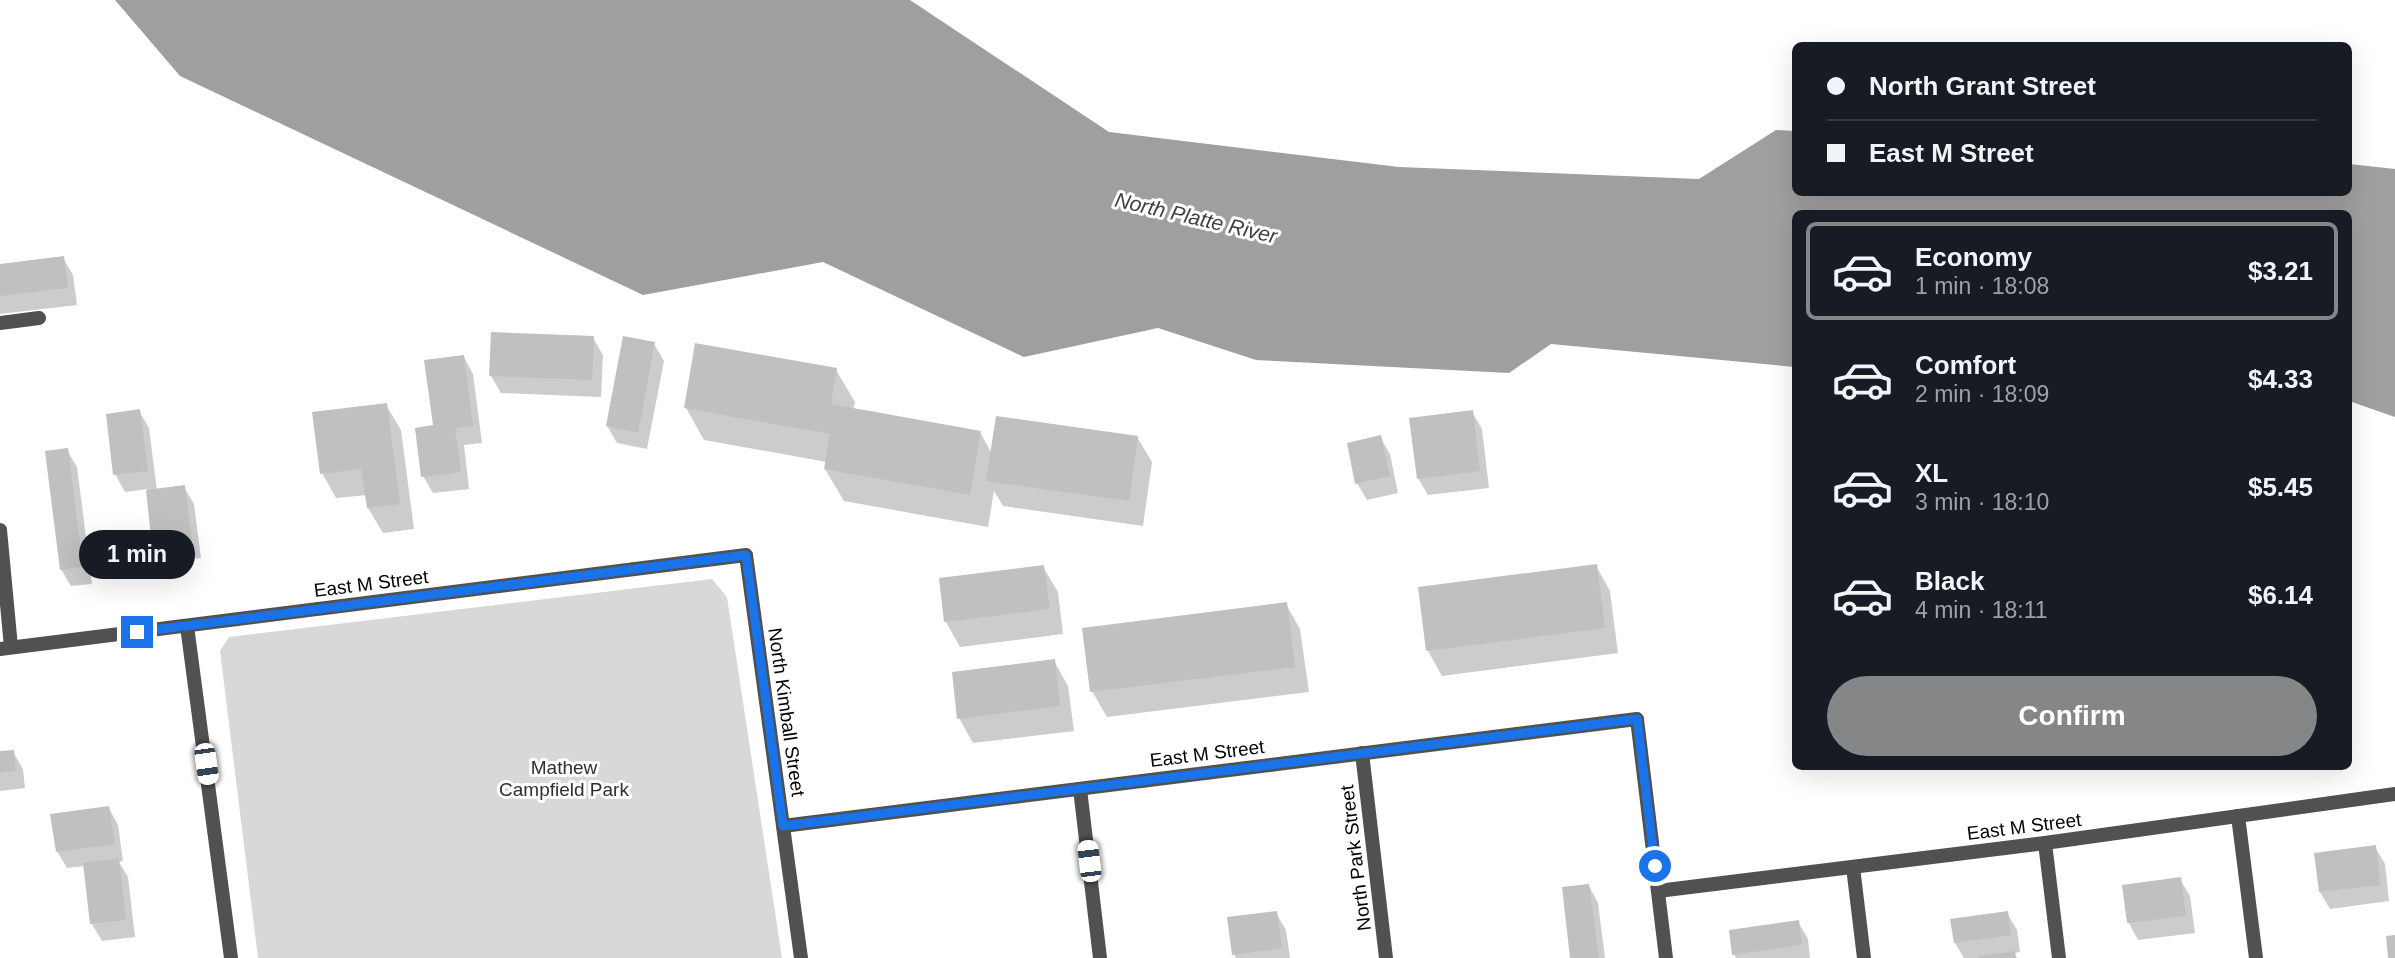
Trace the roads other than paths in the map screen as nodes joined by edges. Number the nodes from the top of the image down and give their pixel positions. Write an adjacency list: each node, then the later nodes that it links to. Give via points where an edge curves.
1 (40, 318): 2 (street)
2 (0, 323)
3 (0, 530): 6 (street)
4 (746, 555): 5 (street, East M Street); 11 (street, North Kimball Street)
5 (187, 626): 6 (street, East M Street); 15 (street)
6 (5, 648)
7 (1362, 753): 8 (street, East M Street); 14 (street, East M Street, via 1637,719); 18 (street, North Park Street)
8 (1080, 789): 11 (street, East M Street); 17 (street)
9 (2395, 794): 10 (street, East M Street)
10 (2238, 816): 12 (street, East M Street); 22 (street)
11 (783, 826): 16 (street, North Kimball Street)
12 (2045, 843): 13 (street, East M Street); 21 (street)
13 (1853, 867): 14 (street, East M Street); 20 (street)
14 (1658, 891): 19 (street)
15 (231, 958)
16 (801, 958)
17 (1101, 958)
18 (1386, 958)
19 (1666, 958)
20 (1864, 958)
21 (2059, 958)
22 (2256, 958)

